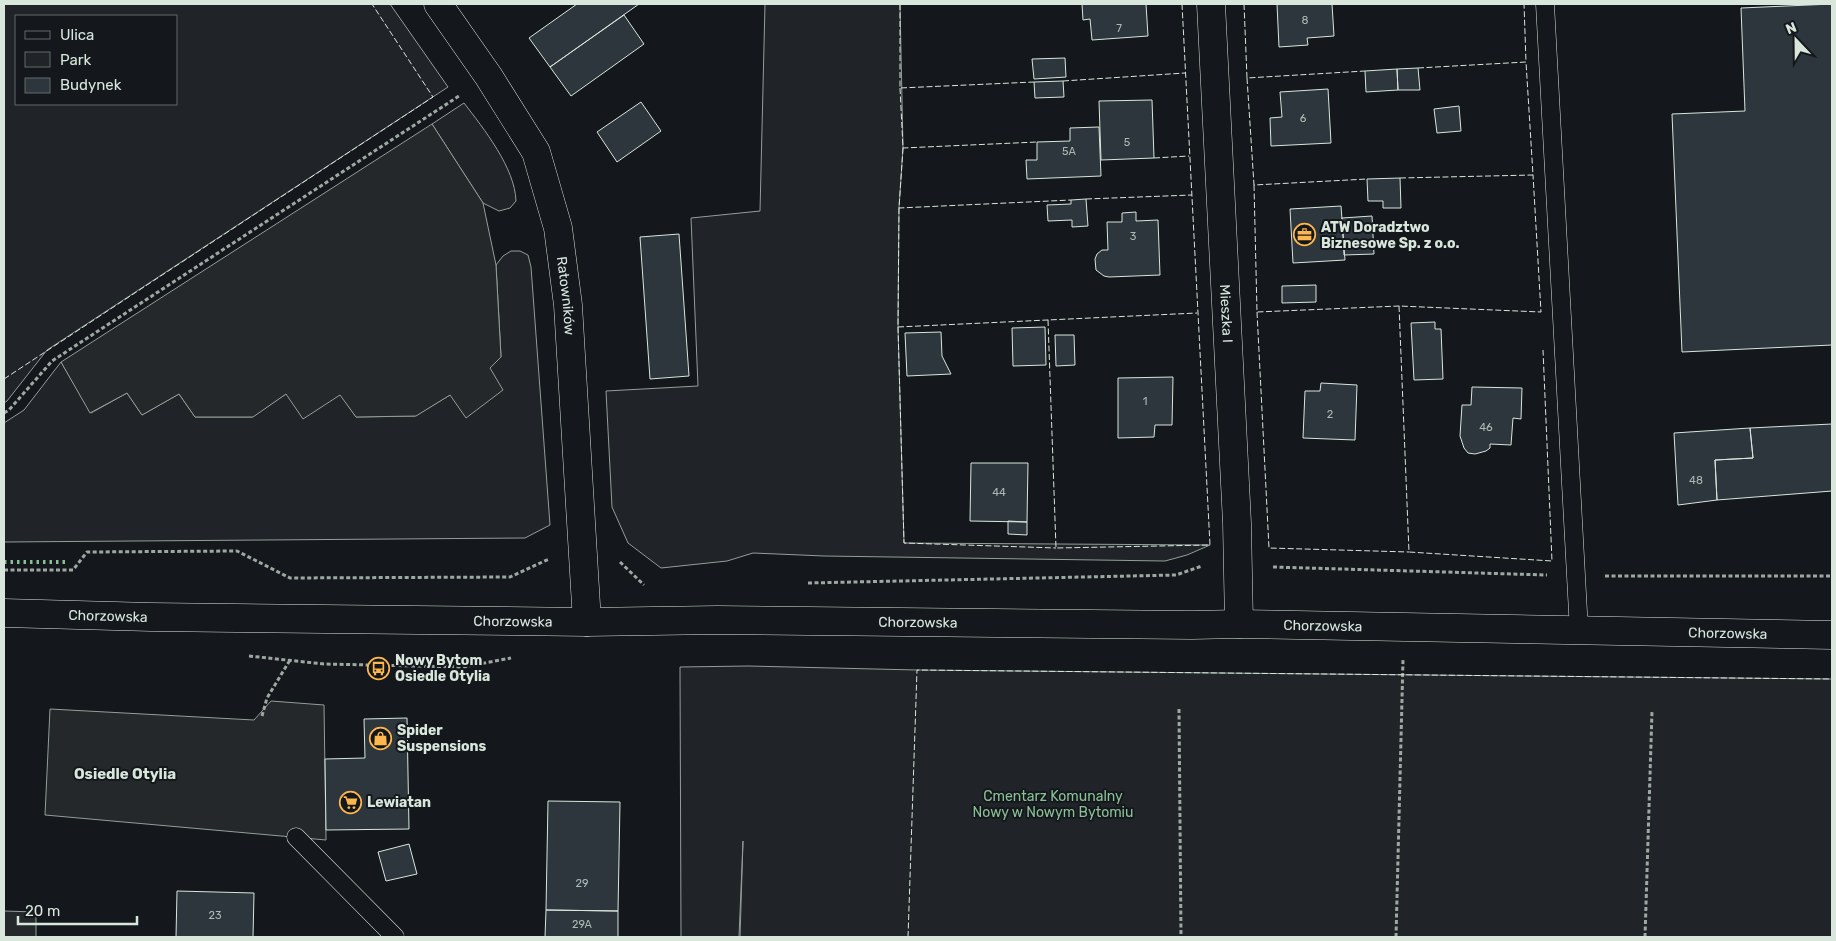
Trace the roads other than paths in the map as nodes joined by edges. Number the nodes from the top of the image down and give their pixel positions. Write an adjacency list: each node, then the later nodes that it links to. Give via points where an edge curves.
1 (438, 4): 5 (street, Ratowników, via 536,152 558,228 568,305)
2 (1211, 4): 6 (street, Mieszka I, via 1237,523)
3 (1545, 4): 7 (lane)
4 (4, 613): 5 (street, Chorzowska)
5 (587, 622): 6 (street, Chorzowska)
6 (1239, 624): 7 (street, Chorzowska)
7 (1579, 631): 8 (street, Chorzowska)
8 (1832, 635)
9 (296, 837): 10 (lane)
10 (394, 937)

